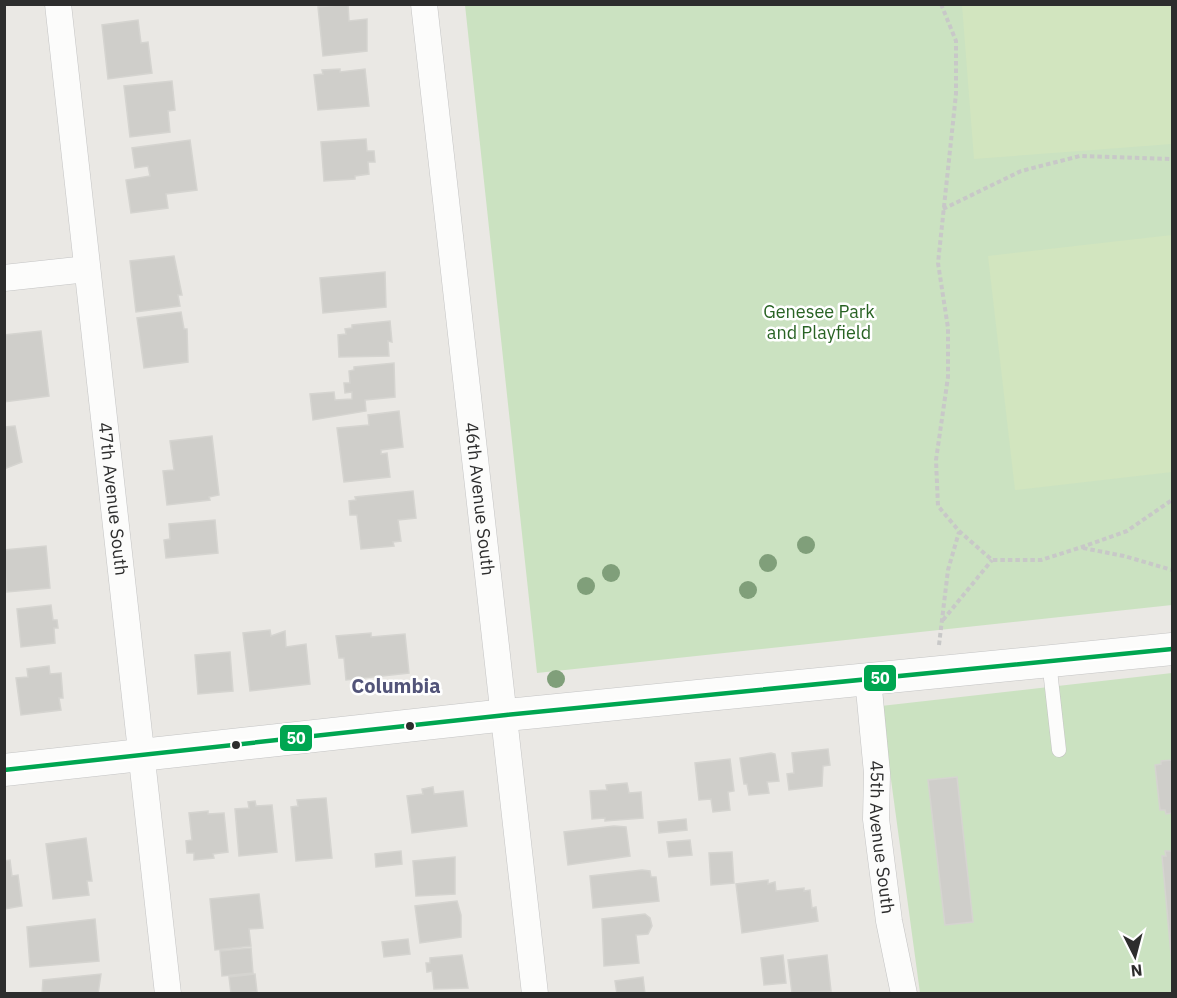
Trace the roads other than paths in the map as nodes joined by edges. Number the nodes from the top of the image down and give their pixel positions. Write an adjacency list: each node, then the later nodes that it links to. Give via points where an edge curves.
1 (58, 4): 3 (street, 47th Avenue South)
2 (424, 4): 8 (street, 46th Avenue South)
3 (87, 269): 4 (street); 10 (street, 47th Avenue South)
4 (4, 278)
5 (1173, 649): 6 (street)
6 (1049, 661): 7 (street); 9 (lane)
7 (867, 679): 8 (street); 14 (street, 45th Avenue South, via 877,773 876,819)
8 (506, 715): 10 (street); 13 (street, 46th Avenue South)
9 (1059, 750)
10 (143, 755): 11 (street); 12 (street, 47th Avenue South)
11 (4, 770)
12 (168, 993)
13 (535, 993)
14 (904, 993)

